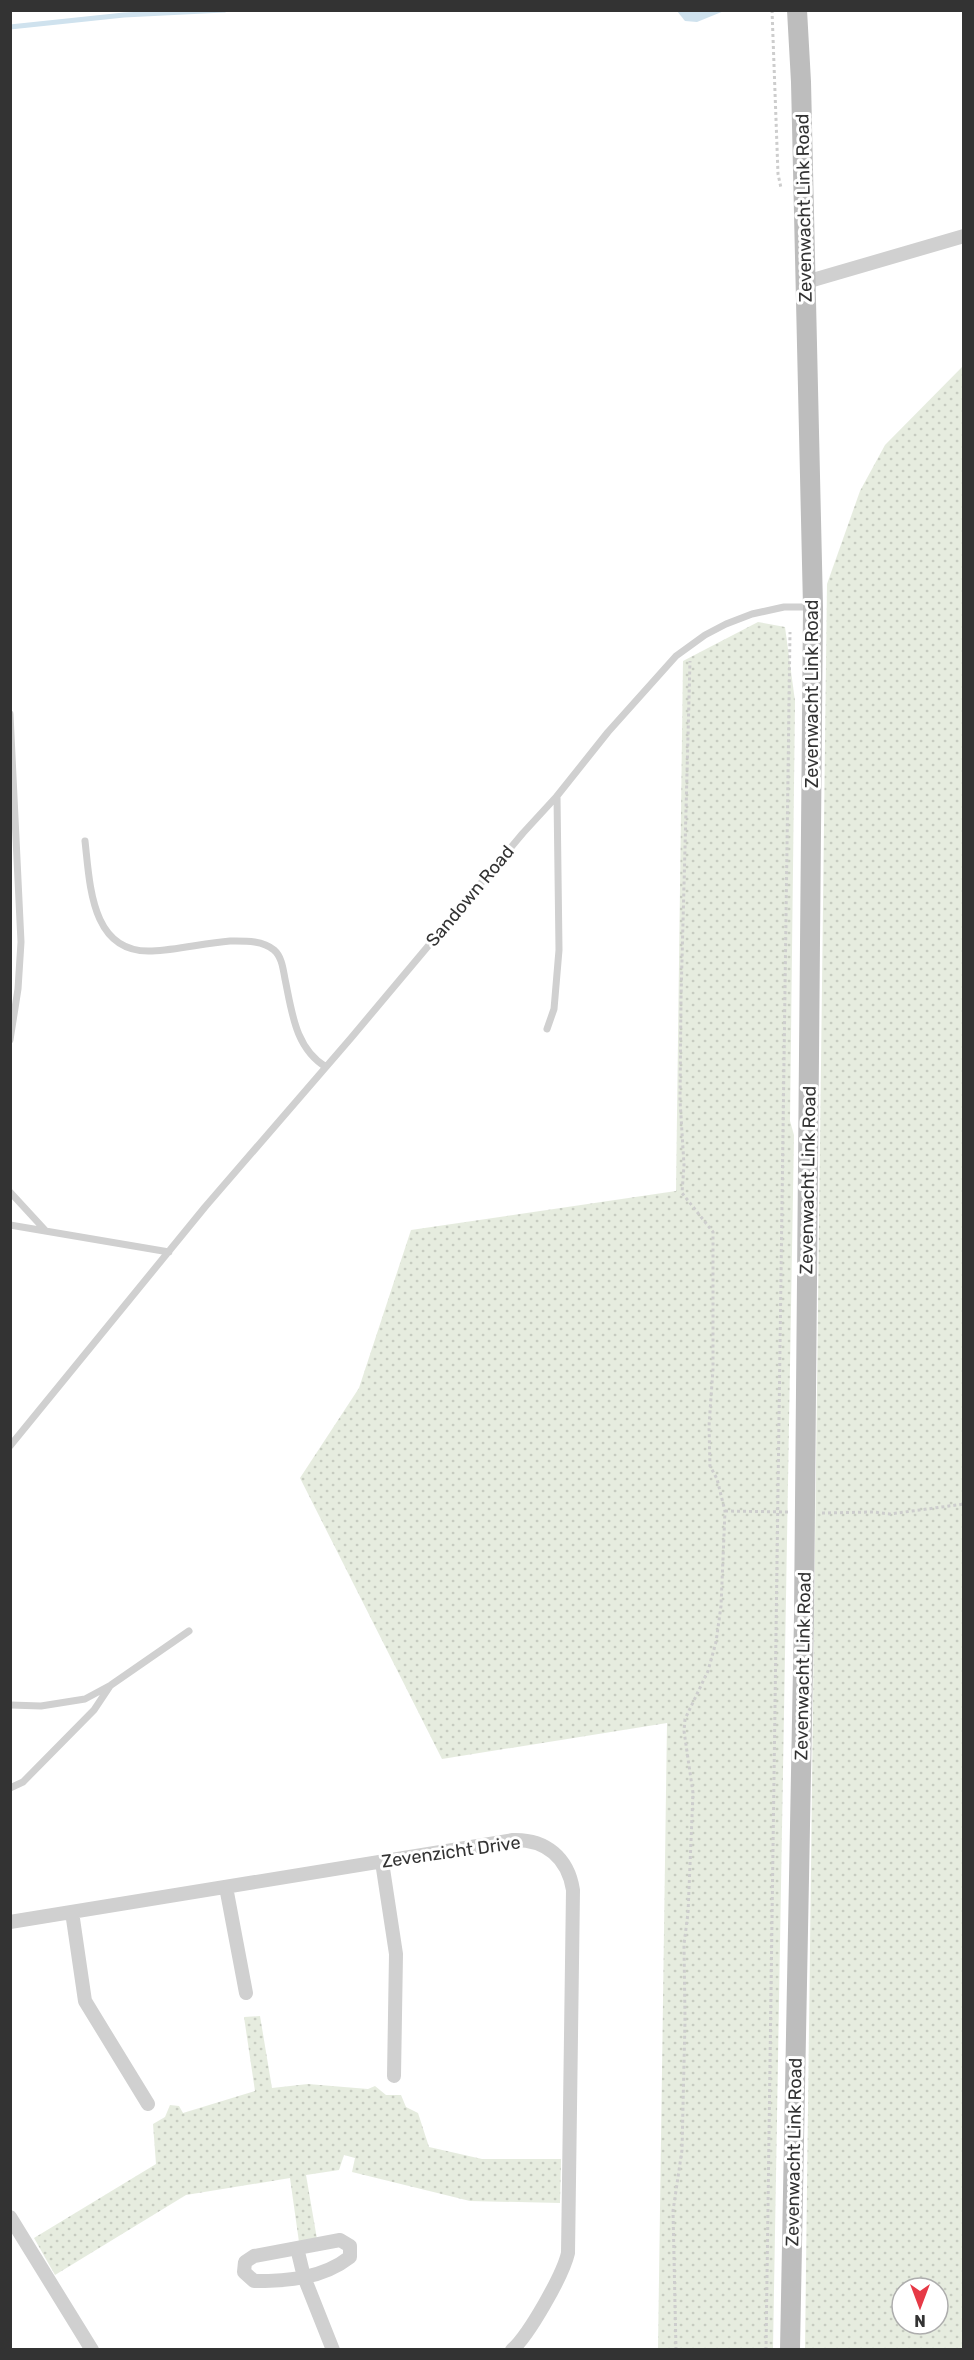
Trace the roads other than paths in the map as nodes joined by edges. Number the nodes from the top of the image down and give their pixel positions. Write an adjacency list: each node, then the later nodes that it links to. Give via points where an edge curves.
1 (797, 10): 3 (street, Zevenwacht Link Road)
2 (963, 236): 3 (street)
3 (806, 282): 4 (street, Zevenwacht Link Road)
4 (813, 608): 7 (lane, Sandown Road, via 752,614 715,629 676,656); 36 (street, Zevenwacht Link Road, via 805,1513)
5 (10, 714): 6 (lane)
6 (12, 755): 10 (lane)
7 (557, 796): 11 (lane, via 559,950 554,1010); 13 (lane, Sandown Road)
8 (85, 841): 13 (lane, via 97,914 109,935 133,950 242,941 258,942 273,950 282,962 299,1037 315,1060)
9 (10, 878): 10 (lane)
10 (19, 878): 12 (lane, via 21,942)
11 (548, 1029)
12 (10, 1040)
13 (326, 1067): 17 (lane, Sandown Road)
14 (10, 1192): 16 (lane)
15 (10, 1225): 16 (lane)
16 (46, 1230): 17 (lane)
17 (169, 1252): 18 (lane, Sandown Road)
18 (10, 1446)
19 (189, 1631): 20 (lane)
20 (111, 1685): 21 (lane, via 85,1699 62,1704); 22 (lane, via 94,1710 23,1782)
21 (10, 1705)
22 (10, 1788)
23 (382, 1862): 24 (street, Zevenzicht Drive); 28 (street, via 396,1953); 35 (street, Zevenzicht Drive, via 525,1840 555,1852 572,1879 568,2253 523,2338)
24 (226, 1887): 25 (street, Zevenzicht Drive); 27 (street)
25 (72, 1912): 26 (street, Zevenzicht Drive); 29 (street, via 85,2001)
26 (10, 1922)
27 (246, 1993)
28 (394, 2076)
29 (148, 2104)
30 (10, 2217): 33 (street)
31 (297, 2248): 32 (street); 32 (street, via 340,2240 348,2242 351,2250 346,2260); 32 (street, via 249,2258 244,2272 254,2281)
32 (304, 2277): 34 (street)
33 (92, 2349)
34 (333, 2349)
35 (512, 2349)
36 (790, 2349)

